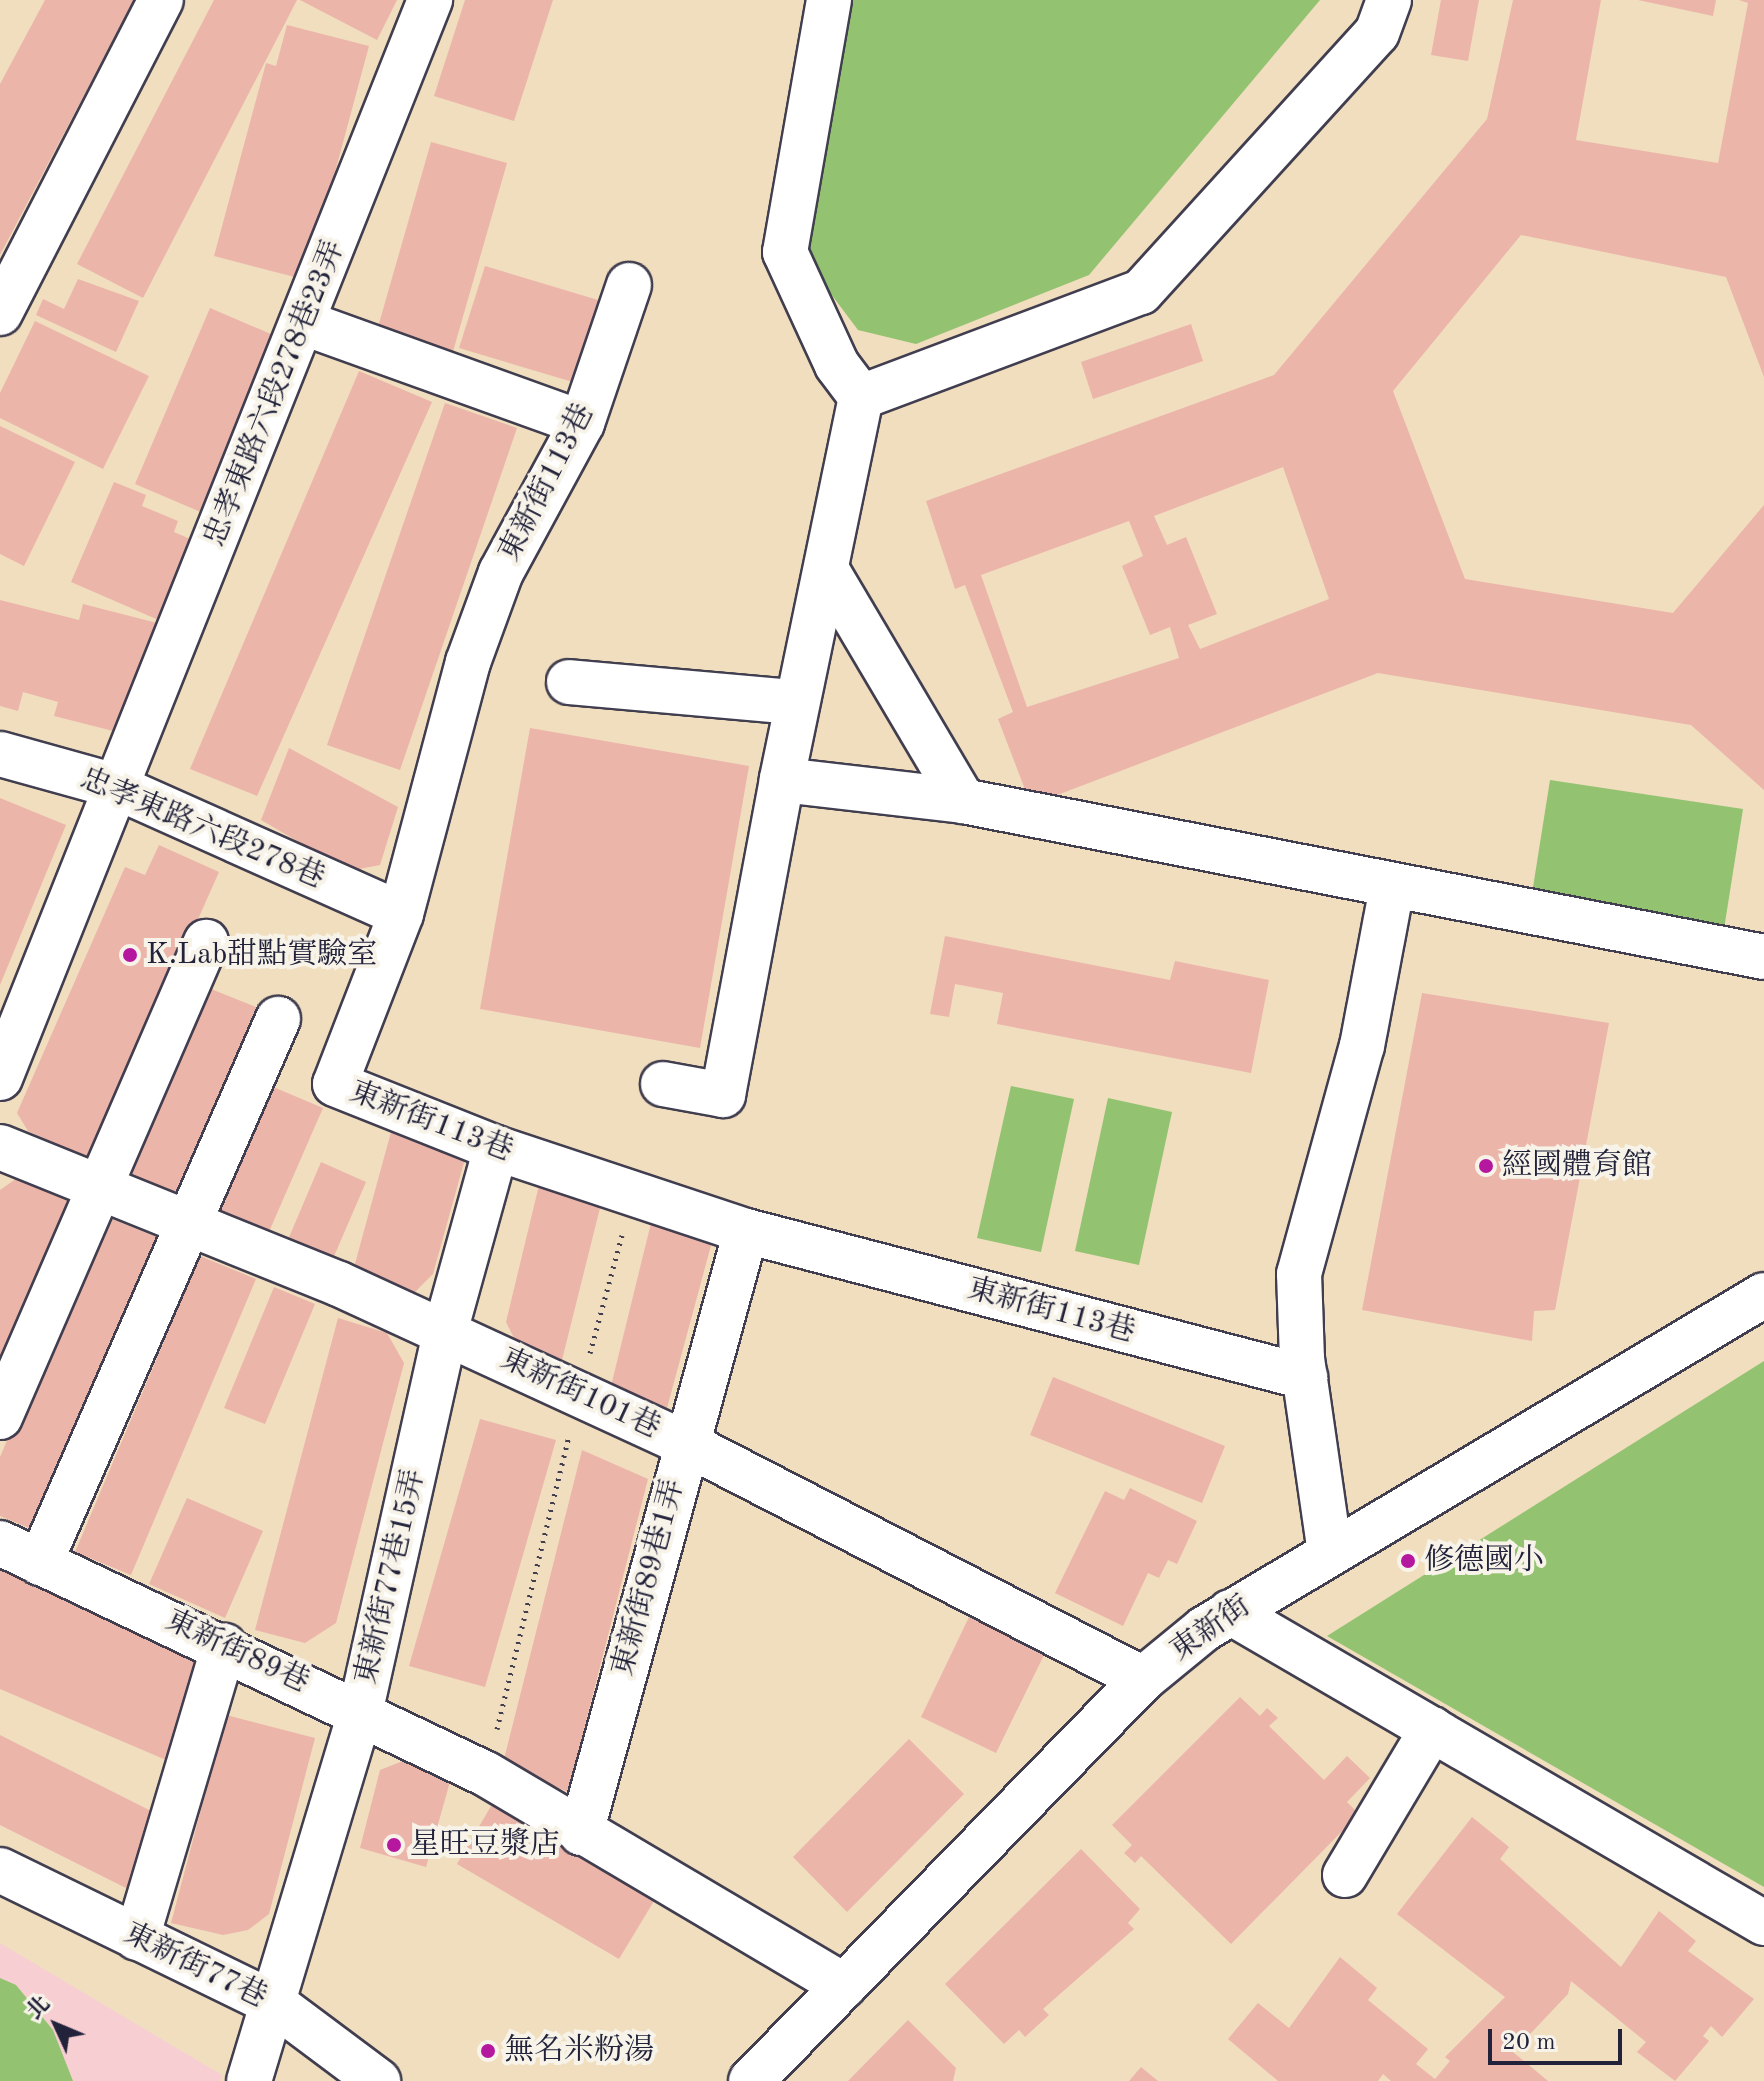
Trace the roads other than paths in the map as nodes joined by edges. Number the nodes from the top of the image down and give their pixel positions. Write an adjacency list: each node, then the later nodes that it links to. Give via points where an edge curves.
1 (161, 0): 6 (street)
2 (430, 0): 7 (street, 忠孝東路六段278巷23弄)
3 (829, 0): 8 (street, via 785,252 837,365)
4 (1389, 0): 8 (street, via 1377,33 1141,292)
5 (629, 285): 9 (street, 東新街113巷)
6 (0, 313)
7 (307, 324): 9 (street); 15 (street, 忠孝東路六段278巷23弄)
8 (861, 397): 10 (street)
9 (582, 423): 18 (street, 東新街113巷, via 490,602)
10 (829, 574): 12 (street); 16 (street)
11 (569, 682): 12 (street)
12 (795, 702): 14 (street)
13 (0, 754): 15 (street, 忠孝東路六段278巷)
14 (782, 780): 16 (street); 23 (street, via 723,1095)
15 (112, 785): 18 (street, 忠孝東路六段278巷); 22 (street, 忠孝東路六段278巷23弄)
16 (963, 801): 17 (street)
17 (1392, 887): 20 (street); 31 (street, via 1362,1046 1299,1274)
18 (401, 914): 25 (street, 東新街113巷, via 335,1084)
19 (206, 942): 26 (street)
20 (1764, 957)
21 (278, 1019): 27 (street)
22 (0, 1078)
23 (663, 1084)
24 (0, 1147): 26 (street, 東新街101巷)
25 (496, 1148): 28 (street, 東新街113巷); 30 (street, 東新街77巷15弄)
26 (99, 1186): 27 (street, 東新街101巷); 32 (street)
27 (187, 1220): 30 (street, 東新街101巷); 36 (street)
28 (746, 1231): 31 (street, 東新街113巷); 33 (street, 東新街89巷1弄)
29 (1764, 1295): 35 (street, 東新街)
30 (445, 1332): 33 (street, 東新街101巷); 40 (street, 東新街77巷15弄)
31 (1305, 1377): 35 (street)
32 (0, 1417)
33 (685, 1443): 39 (street, 東新街101巷); 42 (street, 東新街89巷1弄)
34 (0, 1543): 36 (street, 東新街89巷)
35 (1330, 1553): 37 (street, 東新街)
36 (40, 1563): 38 (street, 東新街89巷)
37 (1230, 1612): 39 (street, 東新街); 41 (street)
38 (224, 1646): 40 (street, 東新街89巷); 46 (street)
39 (1143, 1679): 47 (street, 東新街)
40 (361, 1709): 42 (street, 東新街89巷, via 486,1774); 48 (street, 東新街77巷15弄)
41 (1432, 1729): 44 (street); 45 (street)
42 (581, 1833): 47 (street, 東新街89巷)
43 (0, 1870): 46 (street, 東新街77巷)
44 (1345, 1875)
45 (1764, 1923)
46 (137, 1938): 48 (street, 東新街77巷)
47 (844, 1986): 51 (street, 東新街)
48 (275, 2004): 49 (street, 東新街77巷15弄); 50 (street, 東新街77巷)
49 (249, 2081)
50 (378, 2081)
51 (751, 2081)

